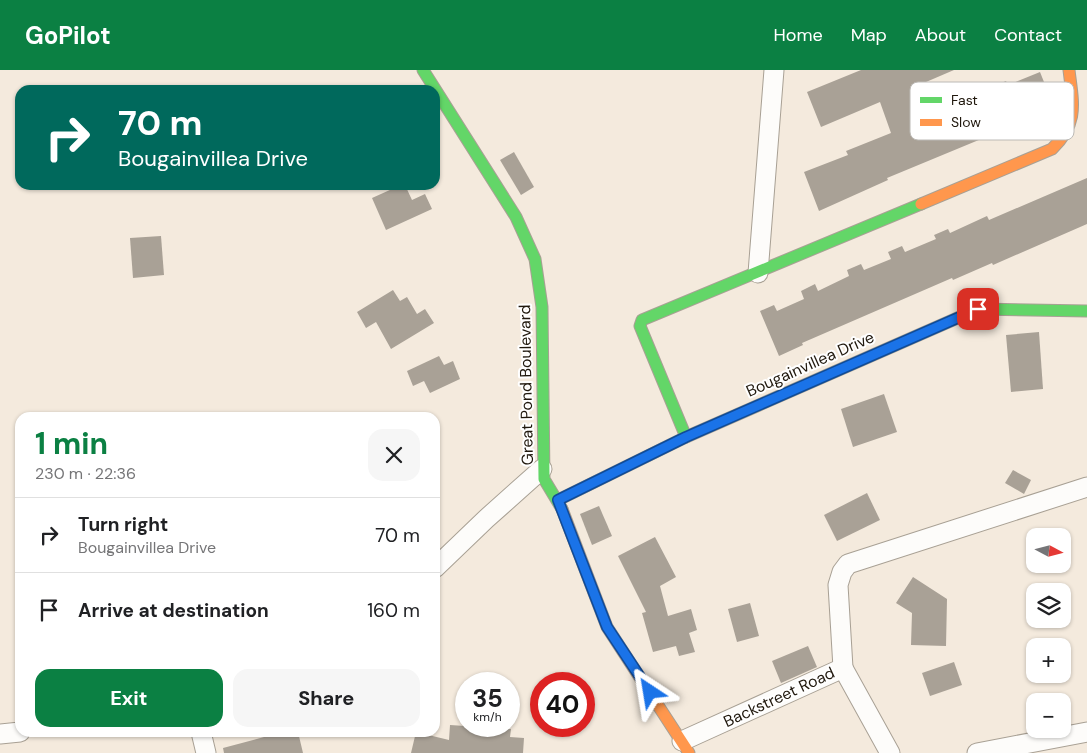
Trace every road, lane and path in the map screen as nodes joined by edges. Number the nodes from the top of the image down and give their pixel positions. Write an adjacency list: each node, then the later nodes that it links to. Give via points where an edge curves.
1 (423, 70): 3 (street, Great Pond Boulevard)
2 (774, 70): 6 (street)
3 (433, 85)
4 (440, 96): 9 (street, Great Pond Boulevard, via 516,217 535,259 542,307)
5 (1063, 140): 6 (street, via 1052,149)
6 (758, 274): 8 (street, via 642,320 640,326)
7 (1087, 312): 8 (street, Bougainvillea Drive, via 978,309)
8 (686, 437): 11 (street, Bougainvillea Drive)
9 (542, 469): 11 (street, Great Pond Boulevard, via 544,479); 12 (street)
10 (1087, 487): 13 (street, via 848,564 838,585)
11 (558, 500): 18 (street, Great Pond Boulevard, via 607,627)
12 (440, 563)
13 (843, 668): 18 (street, Backstreet Road); 20 (street, Backstreet Road)
14 (15, 732): 16 (street)
15 (1087, 732): 21 (street)
16 (0, 734)
17 (202, 737): 19 (street)
18 (686, 747)
19 (206, 753)
20 (890, 753)
21 (976, 753)

